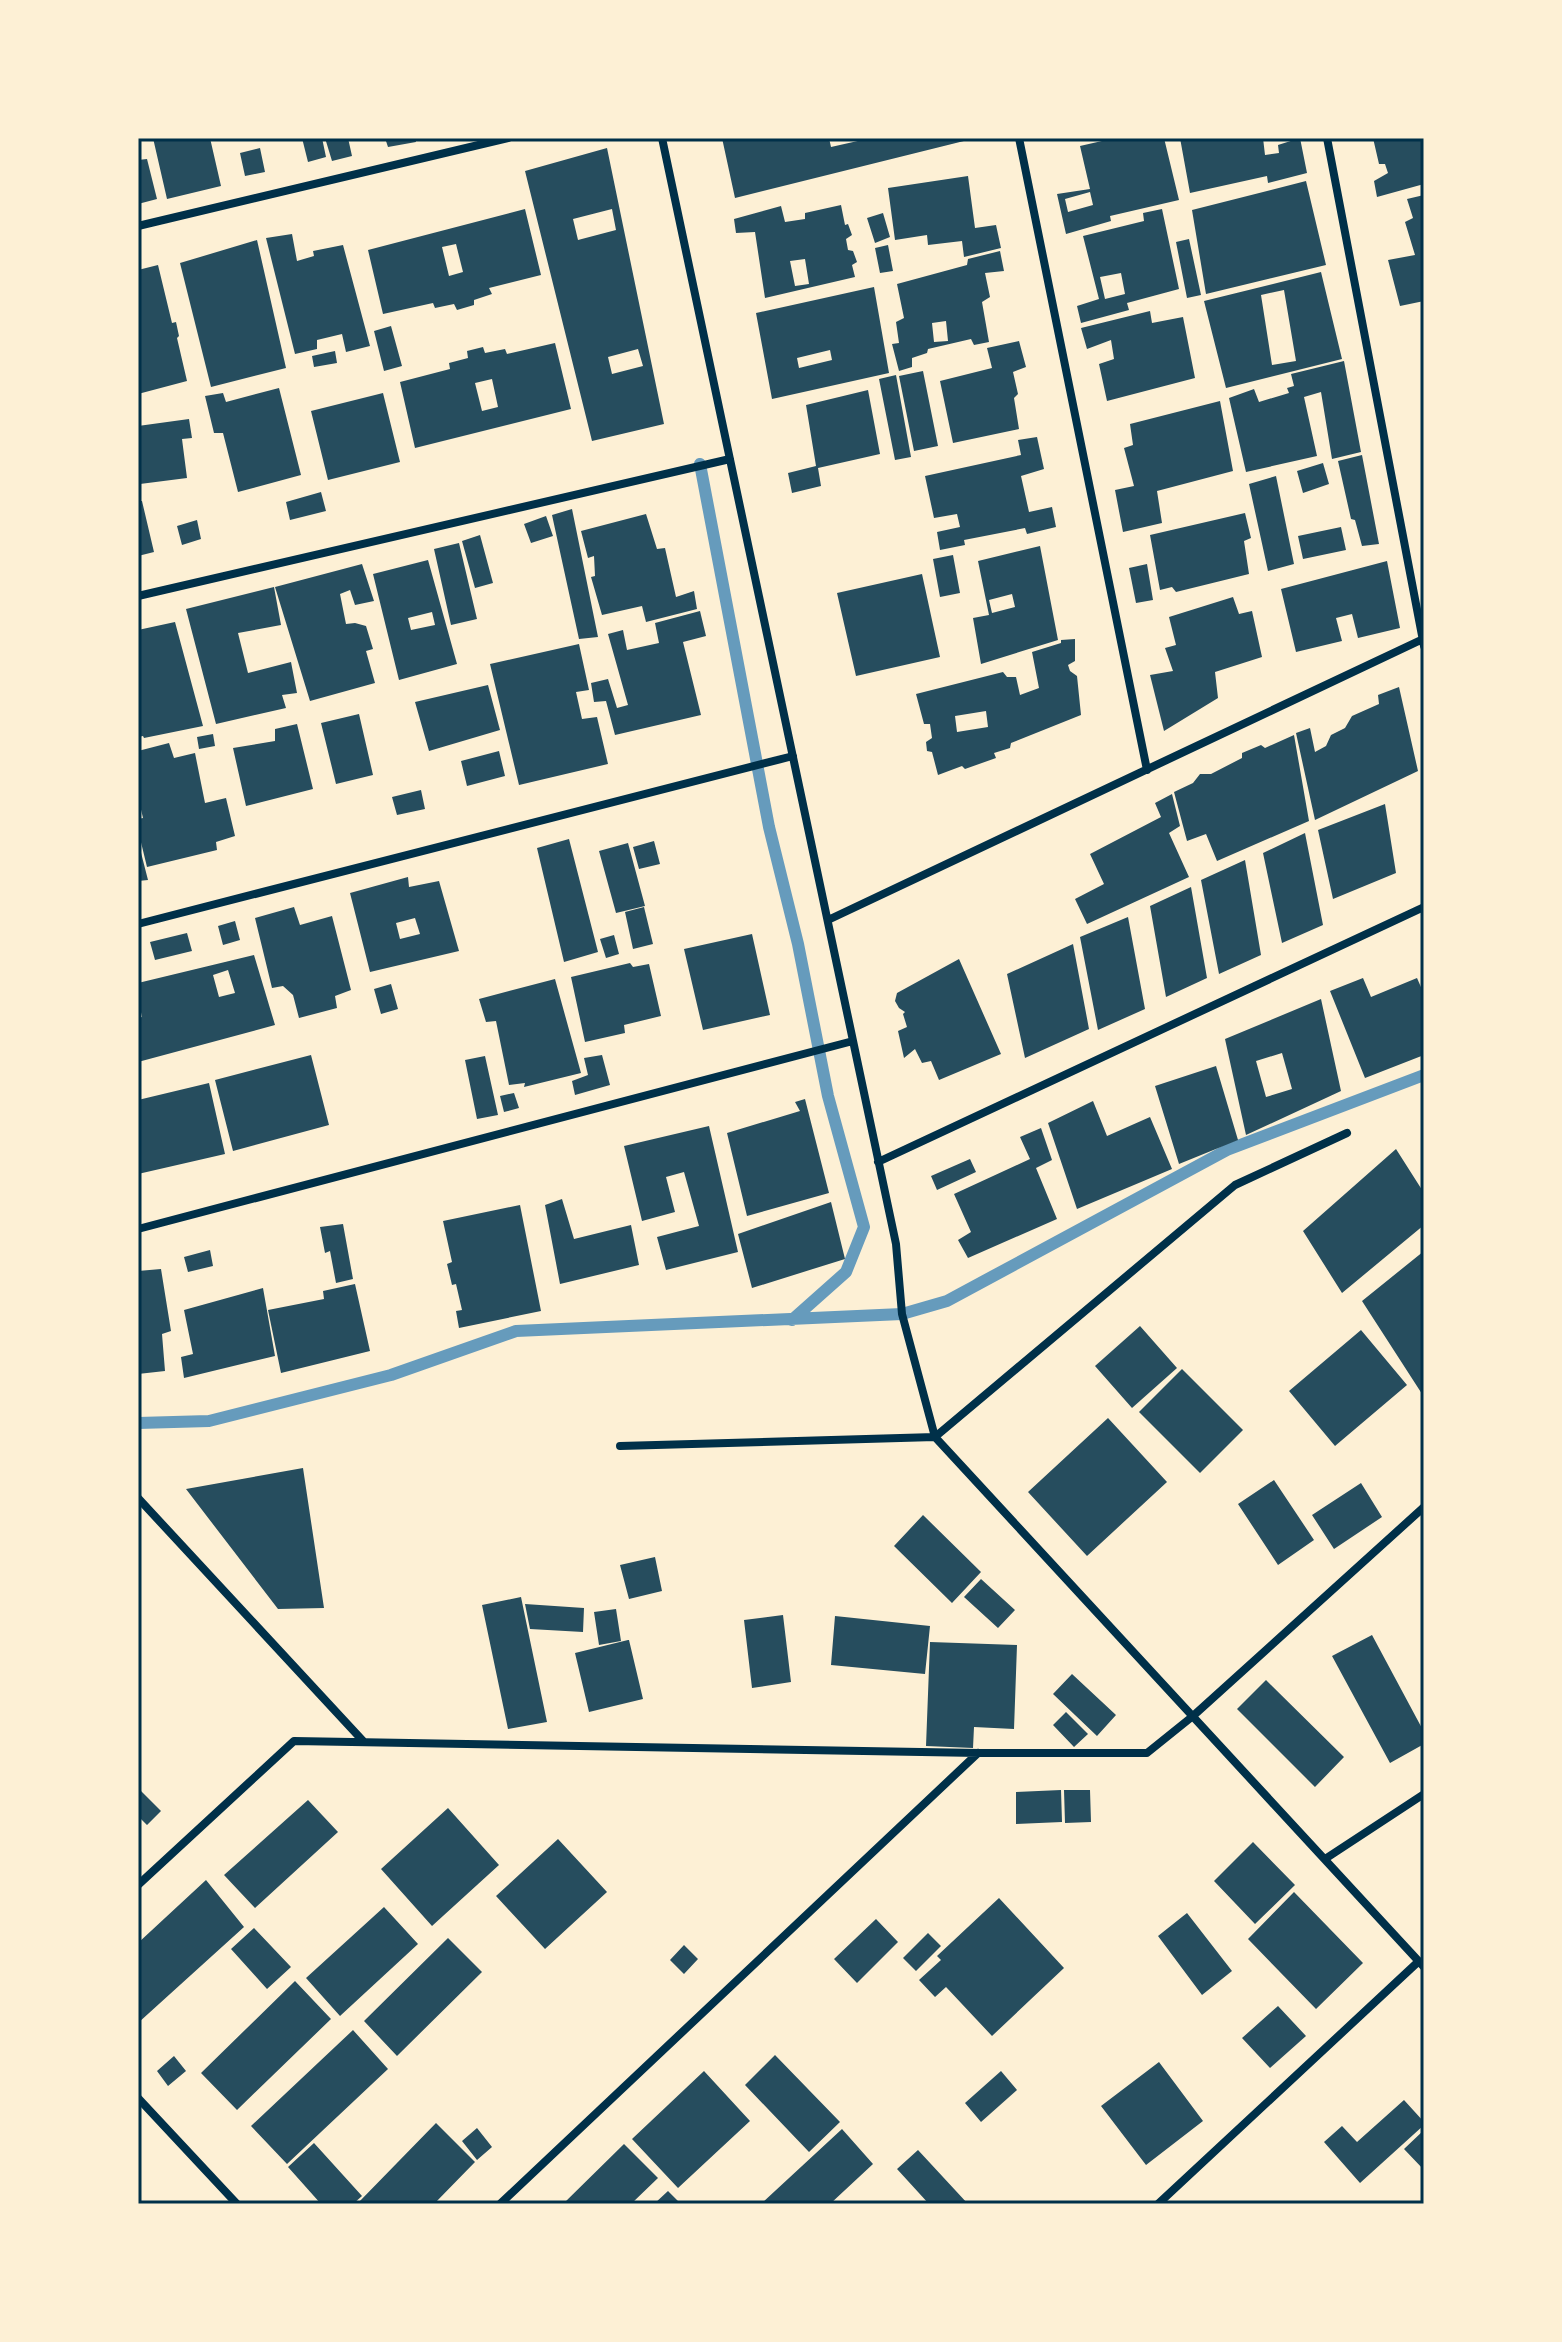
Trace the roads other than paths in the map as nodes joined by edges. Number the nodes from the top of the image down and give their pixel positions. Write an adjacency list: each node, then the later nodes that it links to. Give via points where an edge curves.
1 (508, 138): 5 (street)
2 (662, 138): 6 (street)
3 (1019, 138): 10 (street)
4 (1327, 138): 8 (street)
5 (138, 226)
6 (730, 459): 7 (street); 9 (street)
7 (138, 596)
8 (1423, 643): 10 (street)
9 (793, 756): 12 (street); 13 (street)
10 (1147, 770): 12 (street)
11 (1424, 907): 16 (street)
12 (828, 920): 14 (street)
13 (138, 924)
14 (853, 1041): 16 (street); 17 (street)
15 (1347, 1133): 18 (street, via 1235,1185)
16 (878, 1162): 18 (street, via 896,1244 902,1314)
17 (138, 1229)
18 (935, 1437): 19 (street); 22 (street)
19 (620, 1446)
20 (138, 1498): 23 (street)
21 (1424, 1507): 22 (street)
22 (1193, 1716): 24 (street, via 1147,1753); 26 (street)
23 (364, 1742): 24 (street); 27 (street, via 294,1741)
24 (979, 1753): 31 (street)
25 (1424, 1794): 26 (street)
26 (1325, 1859): 28 (street)
27 (138, 1885)
28 (1421, 1964): 32 (street)
29 (138, 2098): 30 (street)
30 (237, 2204)
31 (500, 2204)
32 (1158, 2204)

